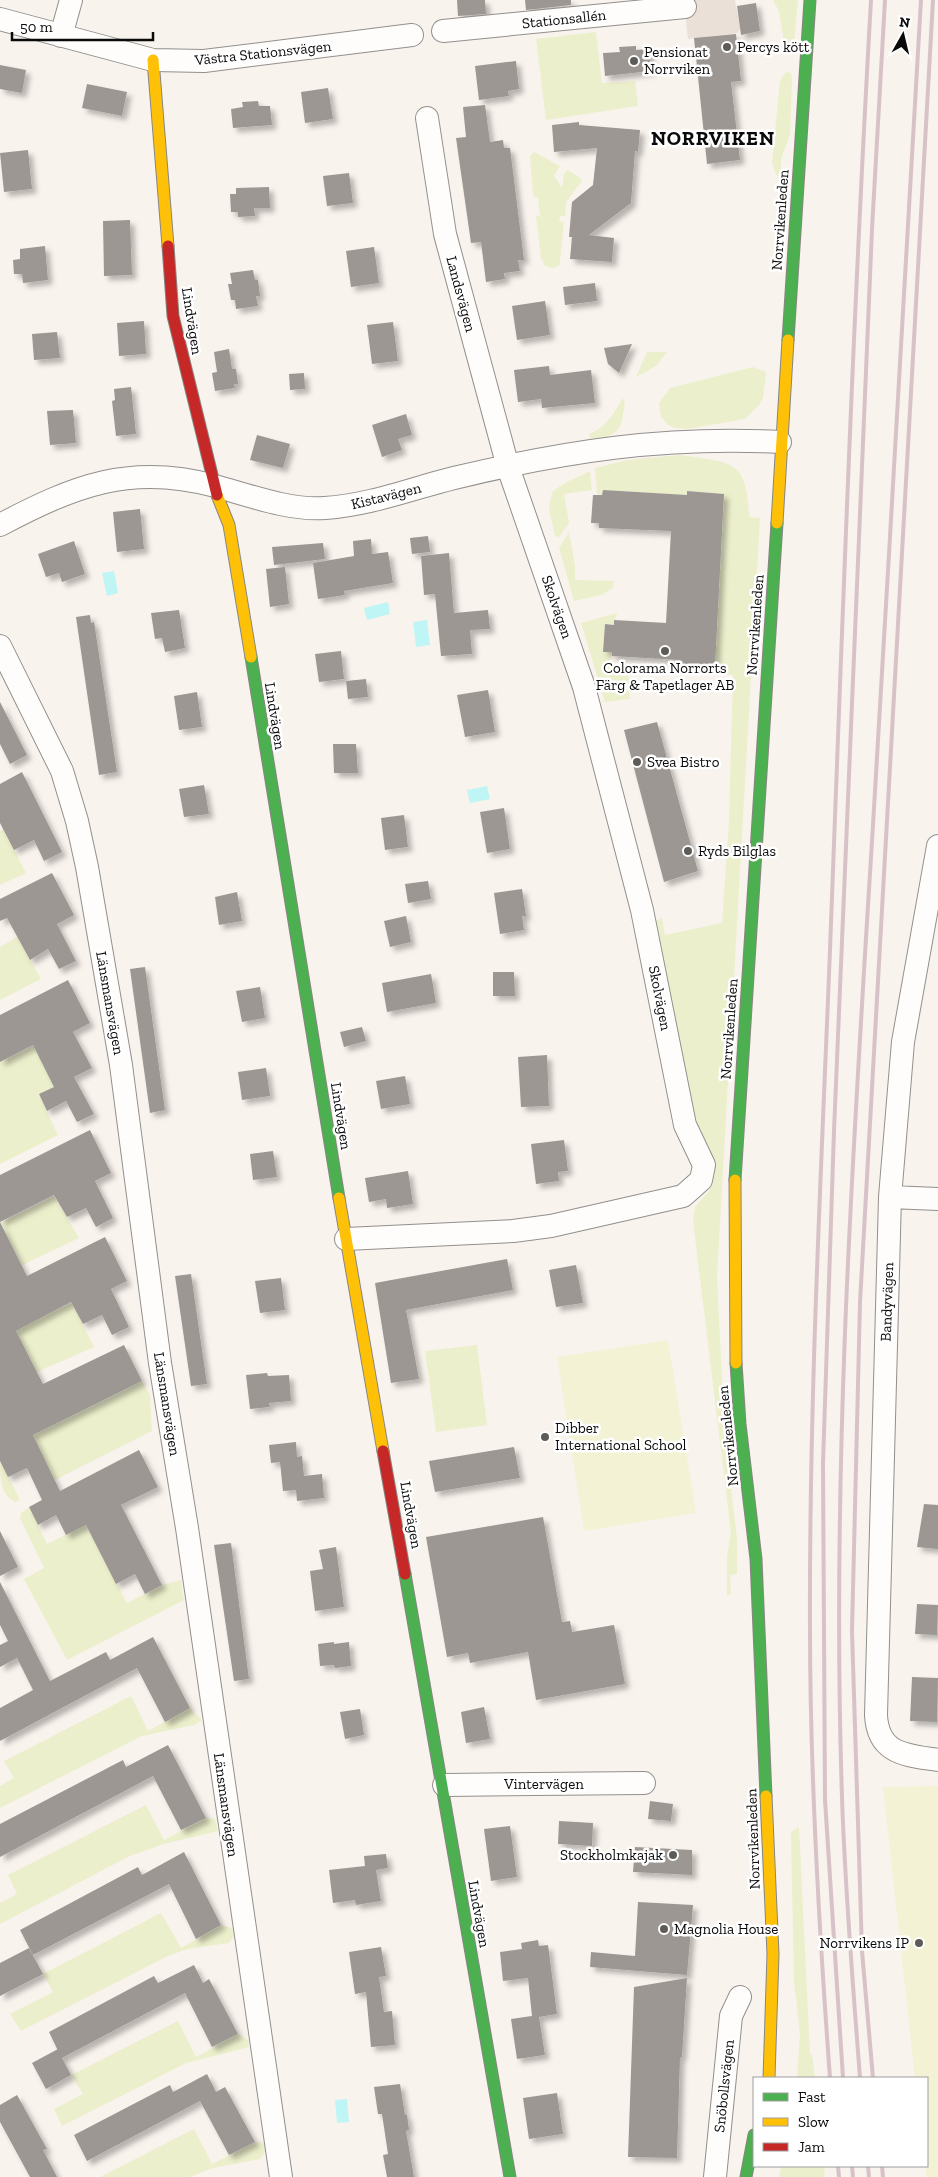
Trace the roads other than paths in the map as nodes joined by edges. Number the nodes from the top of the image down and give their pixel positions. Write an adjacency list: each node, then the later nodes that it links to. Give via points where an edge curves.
1 (71, 0): 7 (street)
2 (810, 0): 10 (street, Norrvikenleden)
3 (684, 8): 5 (street, Stationsallén)
4 (0, 19): 7 (street, Västra Stationsvägen)
5 (443, 31)
6 (412, 35): 8 (street, Västra Stationsvägen, via 204,61)
7 (61, 36): 8 (street, Västra Stationsvägen)
8 (153, 60): 12 (street, Lindvägen, via 173,316)
9 (427, 118): 11 (street, Landsvägen, via 445,234)
10 (780, 442): 11 (street, Kistavägen, via 725,439 645,443 550,456); 23 (street, Norrvikenleden, via 732,1255 740,1424 756,1559 773,1954)
11 (508, 467): 12 (street, Kistavägen, via 452,478 369,503 322,509 285,504); 18 (street, Skolvägen, via 584,687 642,910 685,1125 704,1165 701,1180 683,1196 551,1226 513,1231)
12 (213, 485): 13 (street, Kistavägen, via 163,477 127,477 91,484 52,498); 18 (street, Lindvägen, via 229,525)
13 (0, 525)
14 (0, 646): 25 (street, Länsmansvägen, via 62,771 87,867 121,1066 160,1363)
15 (938, 846): 16 (street, Bandyvägen, via 903,1042)
16 (890, 1197): 17 (street); 19 (street, Bandyvägen, via 876,1715 880,1735 887,1745 899,1753)
17 (938, 1199)
18 (346, 1238): 21 (street, Lindvägen)
19 (938, 1760)
20 (644, 1783): 21 (street, Vintervägen)
21 (444, 1785): 26 (street, Lindvägen)
22 (740, 1997): 27 (street, Snöbollsvägen, via 731,2016)
23 (767, 2077)
24 (753, 2140): 28 (street)
25 (281, 2177)
26 (510, 2177)
27 (715, 2177)
28 (746, 2177)

